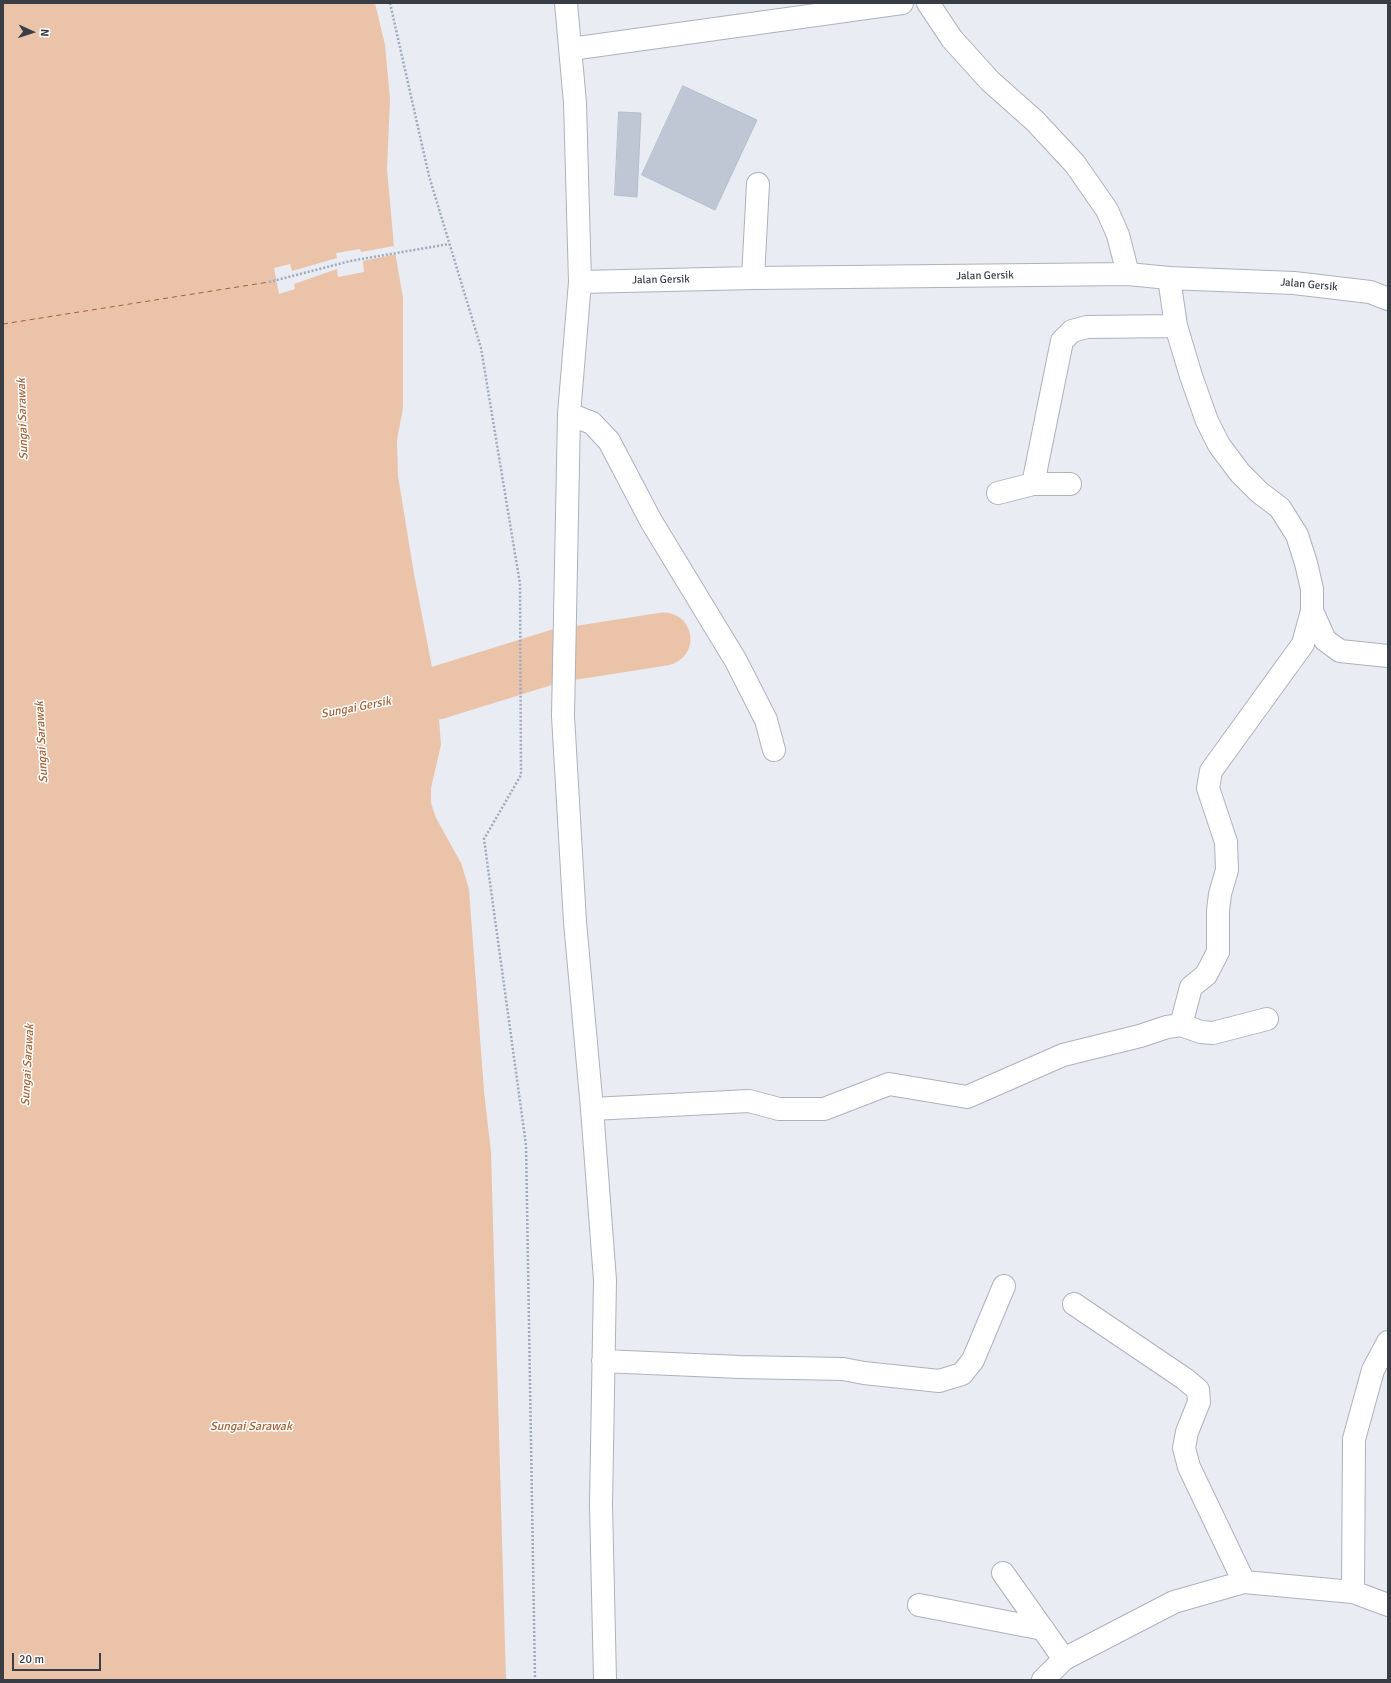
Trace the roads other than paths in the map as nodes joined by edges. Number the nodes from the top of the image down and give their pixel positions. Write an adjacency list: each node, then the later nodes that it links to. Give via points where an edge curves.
1 (566, 3): 4 (street)
2 (902, 3): 4 (street)
3 (928, 3): 6 (street, via 952,39 990,82 1035,121 1075,164 1107,210 1118,235)
4 (571, 49): 9 (street, via 576,103)
5 (758, 184): 7 (street)
6 (1128, 274): 7 (street, Jalan Gersik); 8 (street, Jalan Gersik)
7 (753, 278): 9 (street, Jalan Gersik)
8 (1169, 278): 10 (street, Jalan Gersik, via 1294,283 1370,292); 11 (street)
9 (580, 282): 12 (street)
10 (1388, 299)
11 (1176, 326): 13 (street, via 1087,327 1072,331 1062,341); 16 (street, via 1204,413 1219,445 1240,473 1280,508 1297,535 1312,589)
12 (569, 414): 18 (street, via 592,423 609,441 651,520 736,661 766,720); 21 (street, via 563,716 574,922)
13 (1033, 484): 14 (street); 15 (street)
14 (1070, 484)
15 (998, 493)
16 (1312, 611): 17 (street, via 1325,640 1340,651); 20 (street, via 1303,644 1212,771 1208,788 1226,842 1227,870 1218,911 1218,952 1206,975 1191,987)
17 (1388, 656)
18 (774, 750)
19 (1267, 1019): 20 (street, via 1213,1033)
20 (1181, 1025): 21 (street, via 1063,1055 968,1097 889,1084 824,1109 779,1109 749,1101)
21 (592, 1109): 25 (street, via 605,1280)
22 (1004, 1286): 25 (street, via 973,1360 962,1374 939,1381 843,1369)
23 (1074, 1304): 27 (street, via 1198,1390 1199,1402 1187,1432 1184,1448 1189,1467)
24 (1388, 1342): 28 (street, via 1373,1370 1354,1439)
25 (603, 1361): 33 (street, via 601,1504)
26 (1003, 1573): 31 (street)
27 (1244, 1582): 28 (street); 32 (street, via 1174,1602)
28 (1353, 1592): 29 (street)
29 (1388, 1604)
30 (919, 1605): 31 (street)
31 (1043, 1629): 32 (street)
32 (1064, 1659): 34 (street)
33 (605, 1680)
34 (1044, 1680)

